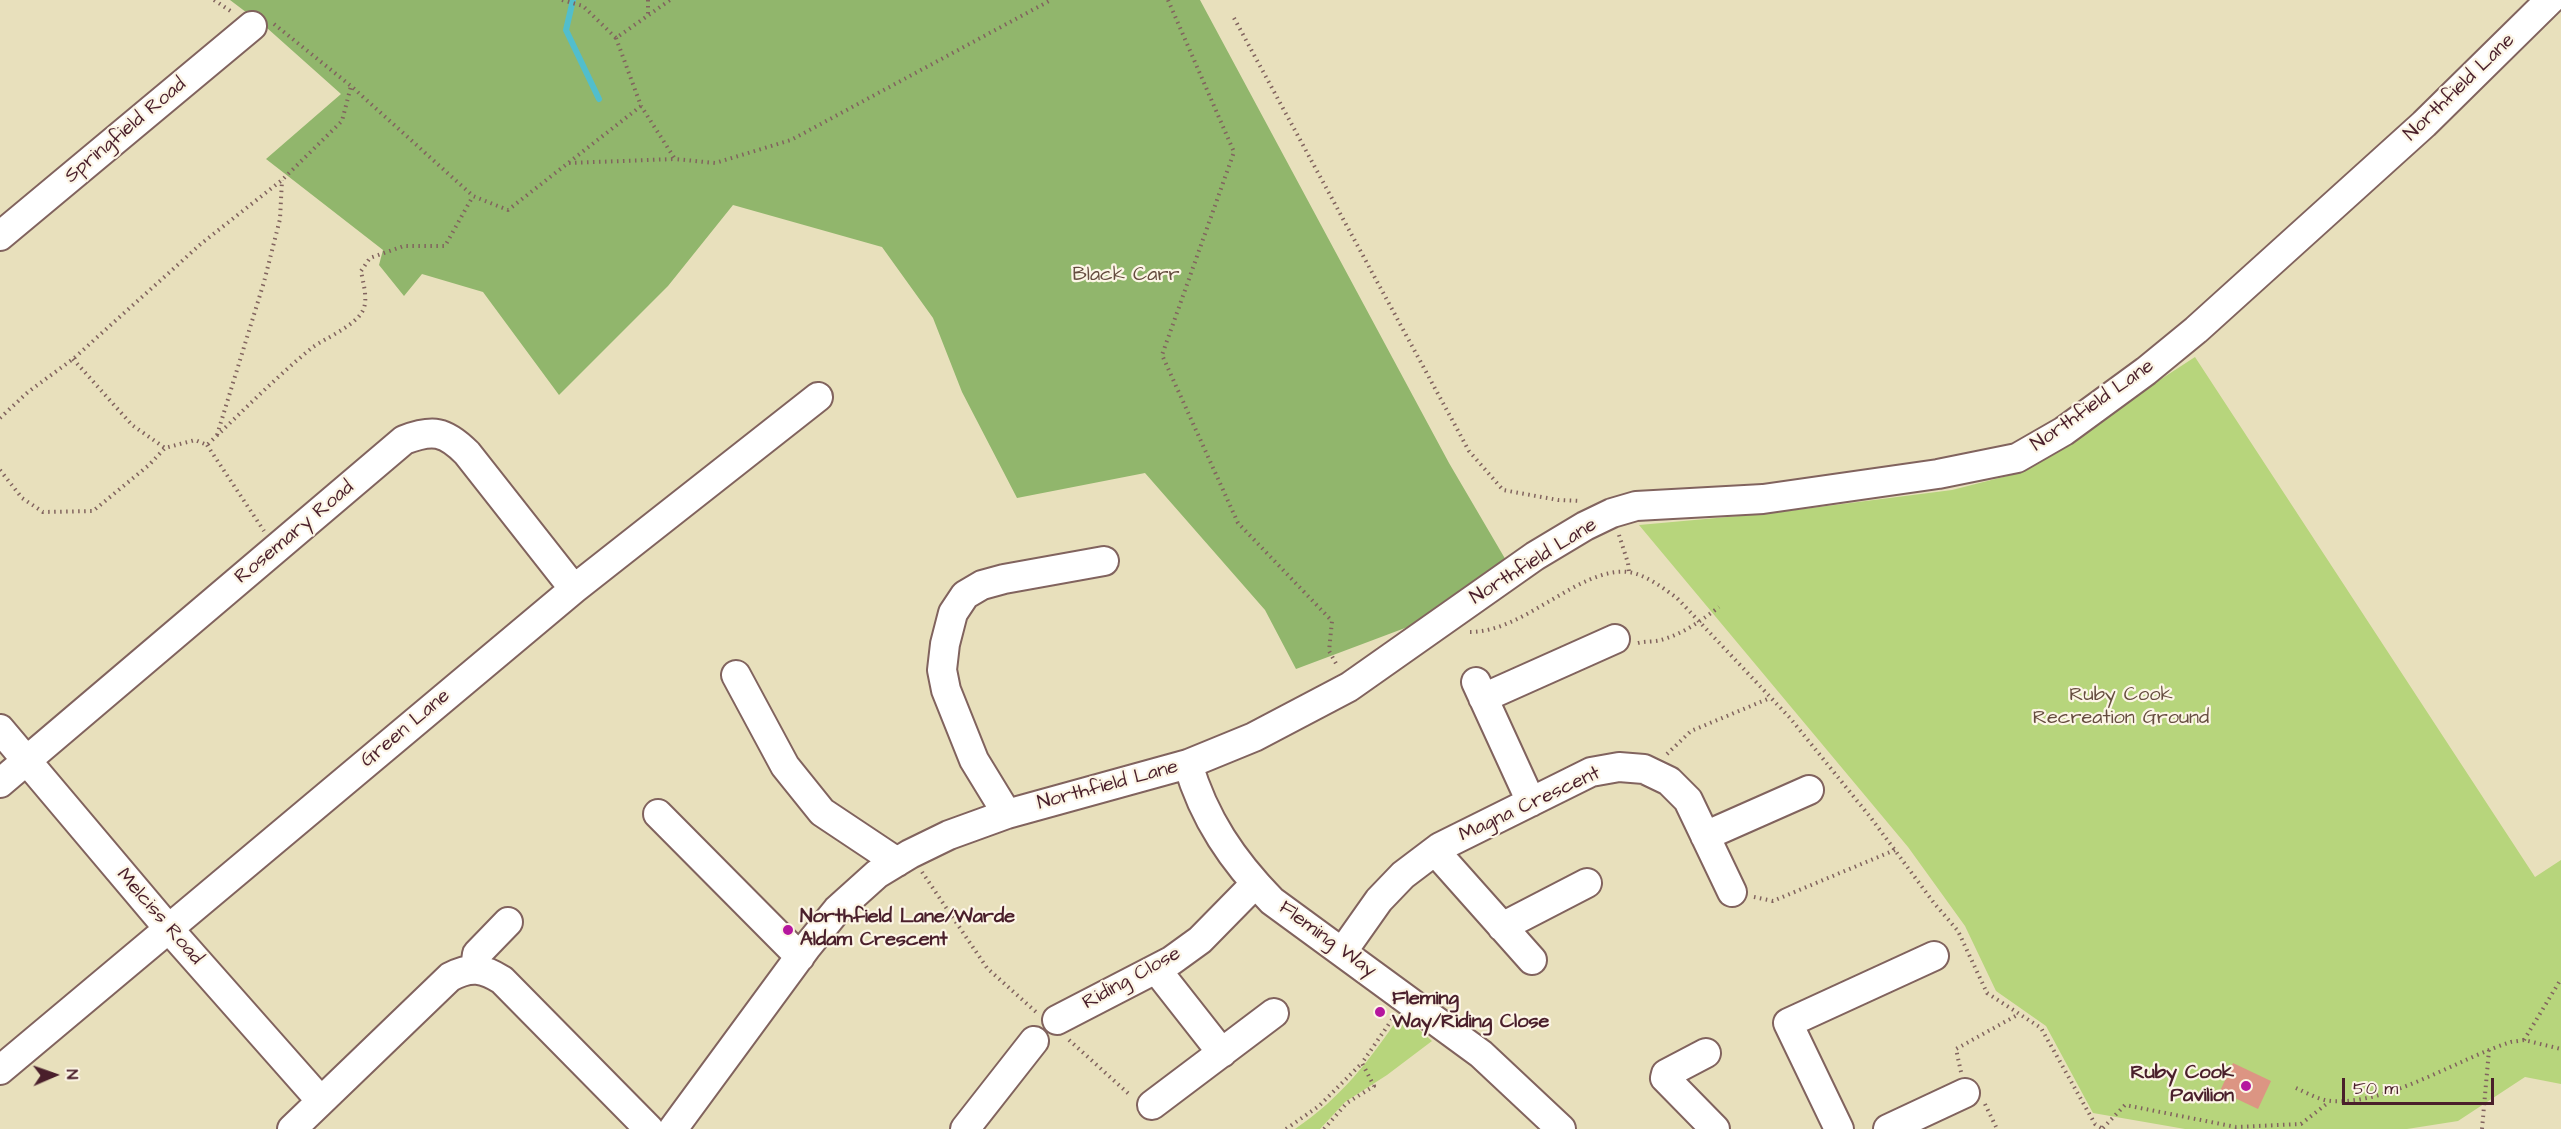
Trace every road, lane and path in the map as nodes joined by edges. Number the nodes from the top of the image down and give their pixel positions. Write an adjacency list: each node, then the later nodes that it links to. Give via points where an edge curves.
1 (562, 0): 10 (path, via 583,6)
2 (648, 0): 7 (path)
3 (670, 0): 7 (path)
4 (1051, 0): 13 (path, via 791,140 715,163)
5 (1168, 0): 33 (path, via 1234,152 1162,355 1238,523 1332,621 1329,651)
6 (2550, 0): 25 (street, Northfield Lane, via 2424,124 2196,330 2064,431 2017,458 1763,500 1636,506)
7 (648, 15): 10 (path)
8 (1234, 18): 25 (path, via 1470,451 1503,490 1608,504)
9 (252, 26): 11 (path, via 273,23); 17 (street, Springfield Road)
10 (616, 38): 12 (path)
11 (351, 86): 15 (path, via 342,121); 16 (path)
12 (641, 106): 13 (path); 14 (path)
13 (675, 159): 14 (path)
14 (568, 163): 16 (path, via 508,210)
15 (282, 180): 18 (path, via 202,243); 21 (path, via 275,240)
16 (473, 196): 21 (path, via 445,246 404,246 370,258 361,271 365,297 362,312 315,346)
17 (0, 236)
18 (73, 359): 20 (path); 23 (path, via 132,424)
19 (818, 397): 29 (street, Green Lane)
20 (0, 418)
21 (217, 435): 22 (path)
22 (207, 445): 23 (path, via 195,440); 26 (path)
23 (165, 448): 24 (path, via 93,511 43,512 22,498)
24 (0, 470)
25 (1612, 513): 28 (path); 33 (street, Northfield Lane, via 1535,556)
26 (276, 549): 29 (street, Rosemary Road, via 404,440 439,433 467,453); 36 (street, Rosemary Road)
27 (1104, 561): 43 (street, via 982,585 965,596 953,613 942,670 945,690 974,760)
28 (1629, 572)
29 (574, 589): 53 (street, Green Lane)
30 (1719, 607): 31 (path, via 1699,623 1660,640 1630,646)
31 (1615, 639): 41 (street, via 1479,690)
32 (736, 675): 47 (street, via 785,766 822,812)
33 (1349, 687): 37 (street, Northfield Lane, via 1254,737)
34 (1770, 698): 38 (path, via 1691,731)
35 (0, 729): 36 (street, Melciss Road)
36 (27, 760): 39 (street, Rosemary Road); 53 (street, Melciss Road)
37 (1188, 764): 43 (street, Northfield Lane); 49 (street, Fleming Way, via 1198,798 1214,827)
38 (1650, 771): 41 (street, Magna Crescent, via 1619,767 1591,772); 44 (street, Magna Crescent, via 1669,780 1688,800)
39 (0, 783)
40 (1809, 790): 44 (street)
41 (1531, 801): 46 (street, Magna Crescent)
42 (658, 814): 56 (street)
43 (1007, 814): 47 (street, Northfield Lane, via 949,835)
44 (1706, 836): 50 (street, Magna Crescent)
45 (1895, 850): 50 (path, via 1773,901)
46 (1435, 851): 52 (street); 54 (street, Magna Crescent, via 1403,875 1379,900)
47 (903, 858): 56 (street, Northfield Lane, via 877,874 837,910); 64 (path, via 987,968)
48 (1587, 883): 52 (street)
49 (1255, 884): 54 (street, Fleming Way, via 1272,901); 59 (street, Riding Close, via 1200,940)
50 (1732, 892)
51 (508, 922): 58 (street, via 477,954)
52 (1502, 927): 57 (street)
53 (168, 928): 71 (street, Green Lane); 74 (street, Melciss Road)
54 (1343, 951): 61 (street, Fleming Way)
55 (1934, 956): 86 (street, via 1788,1023)
56 (800, 957): 80 (street, Northfield Lane)
57 (1532, 960)
58 (475, 968): 74 (street, via 450,977); 79 (street, via 502,980)
59 (1156, 969): 64 (street, Riding Close); 68 (street)
60 (2561, 979): 65 (path)
61 (1406, 998): 70 (path); 84 (street, Fleming Way, via 1481,1053)
62 (1274, 1013): 68 (street)
63 (2019, 1014): 73 (path, via 1956,1049)
64 (1049, 1028): 76 (path); 81 (street)
65 (2524, 1040): 66 (path); 67 (path)
66 (2561, 1049)
67 (2489, 1050): 75 (path, via 2383,1093); 88 (path)
68 (1222, 1053): 76 (street)
69 (1706, 1053): 85 (street, via 1665,1078)
70 (1362, 1063): 82 (path, via 1318,1106); 83 (path, via 1374,1086 1347,1103)
71 (0, 1070)
72 (2296, 1088): 75 (path)
73 (1965, 1093): 87 (street)
74 (321, 1101): 78 (street)
75 (2329, 1101): 77 (path, via 2301,1124 2236,1127 2125,1105)
76 (1144, 1103)
77 (2103, 1128)
78 (292, 1129)
79 (649, 1129)
80 (673, 1129)
81 (965, 1129)
82 (1286, 1129)
83 (1324, 1129)
84 (1562, 1129)
85 (1715, 1129)
86 (1839, 1129)
87 (1888, 1129)
88 (2482, 1129)

